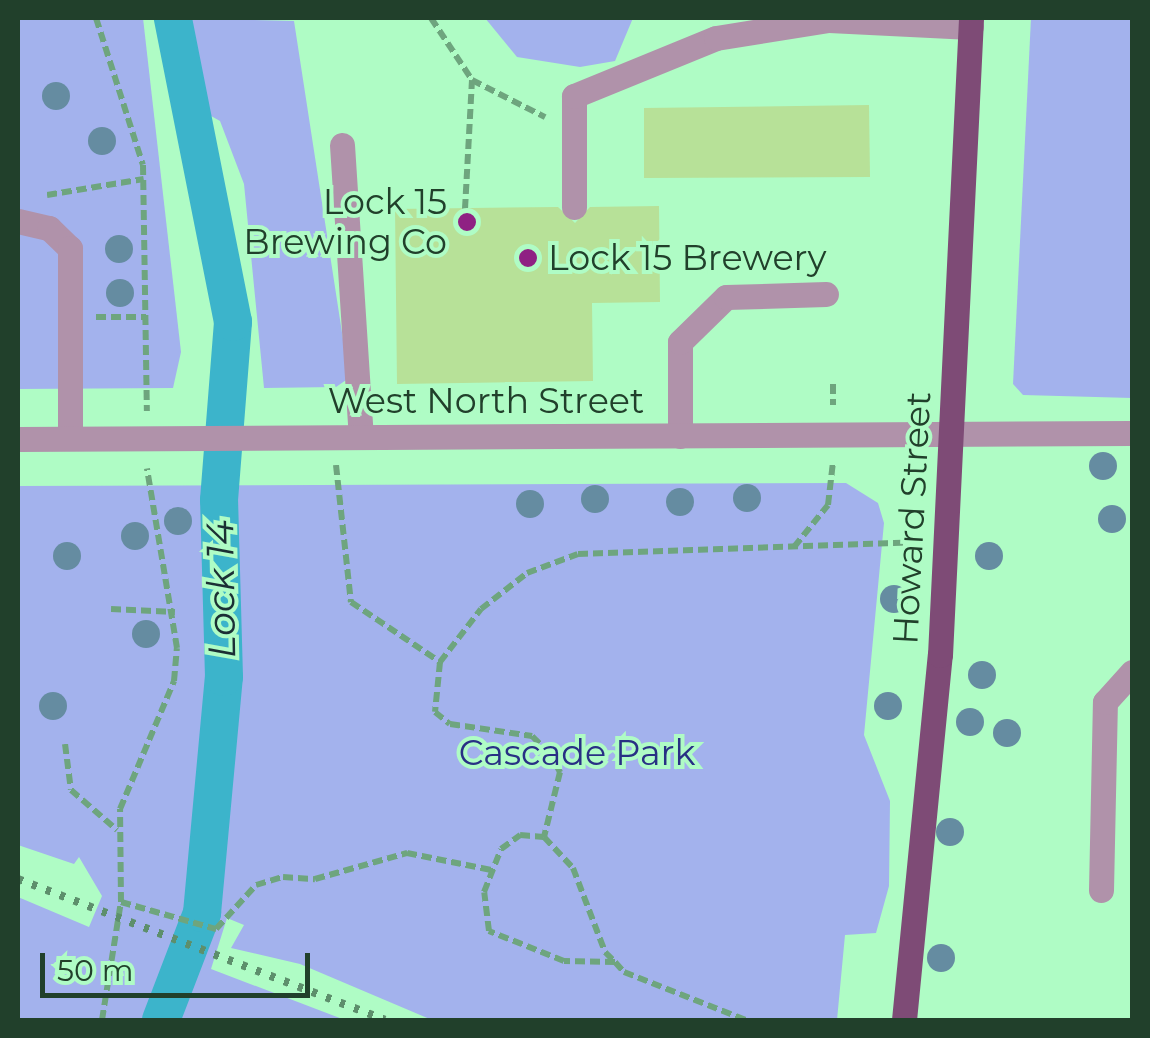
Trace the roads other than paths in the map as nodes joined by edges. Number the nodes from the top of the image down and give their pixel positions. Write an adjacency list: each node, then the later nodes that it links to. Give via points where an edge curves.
1 (829, 18): 2 (street); 4 (street, via 716,38 574,96)
2 (971, 22): 7 (main road, Howard Street)
3 (342, 145): 9 (street)
4 (574, 207)
5 (18, 220): 12 (street, via 49,228 70,248)
6 (826, 294): 10 (street, via 726,297 680,342)
7 (954, 432): 8 (street, West North Street); 10 (street, West North Street); 15 (main road, Howard Street)
8 (1132, 433)
9 (361, 435): 10 (street, West North Street); 12 (street, West North Street)
10 (680, 436)
11 (18, 438): 12 (street, West North Street)
12 (70, 438)
13 (1132, 672): 14 (street, via 1105,702)
14 (1101, 890)
15 (904, 1020)

